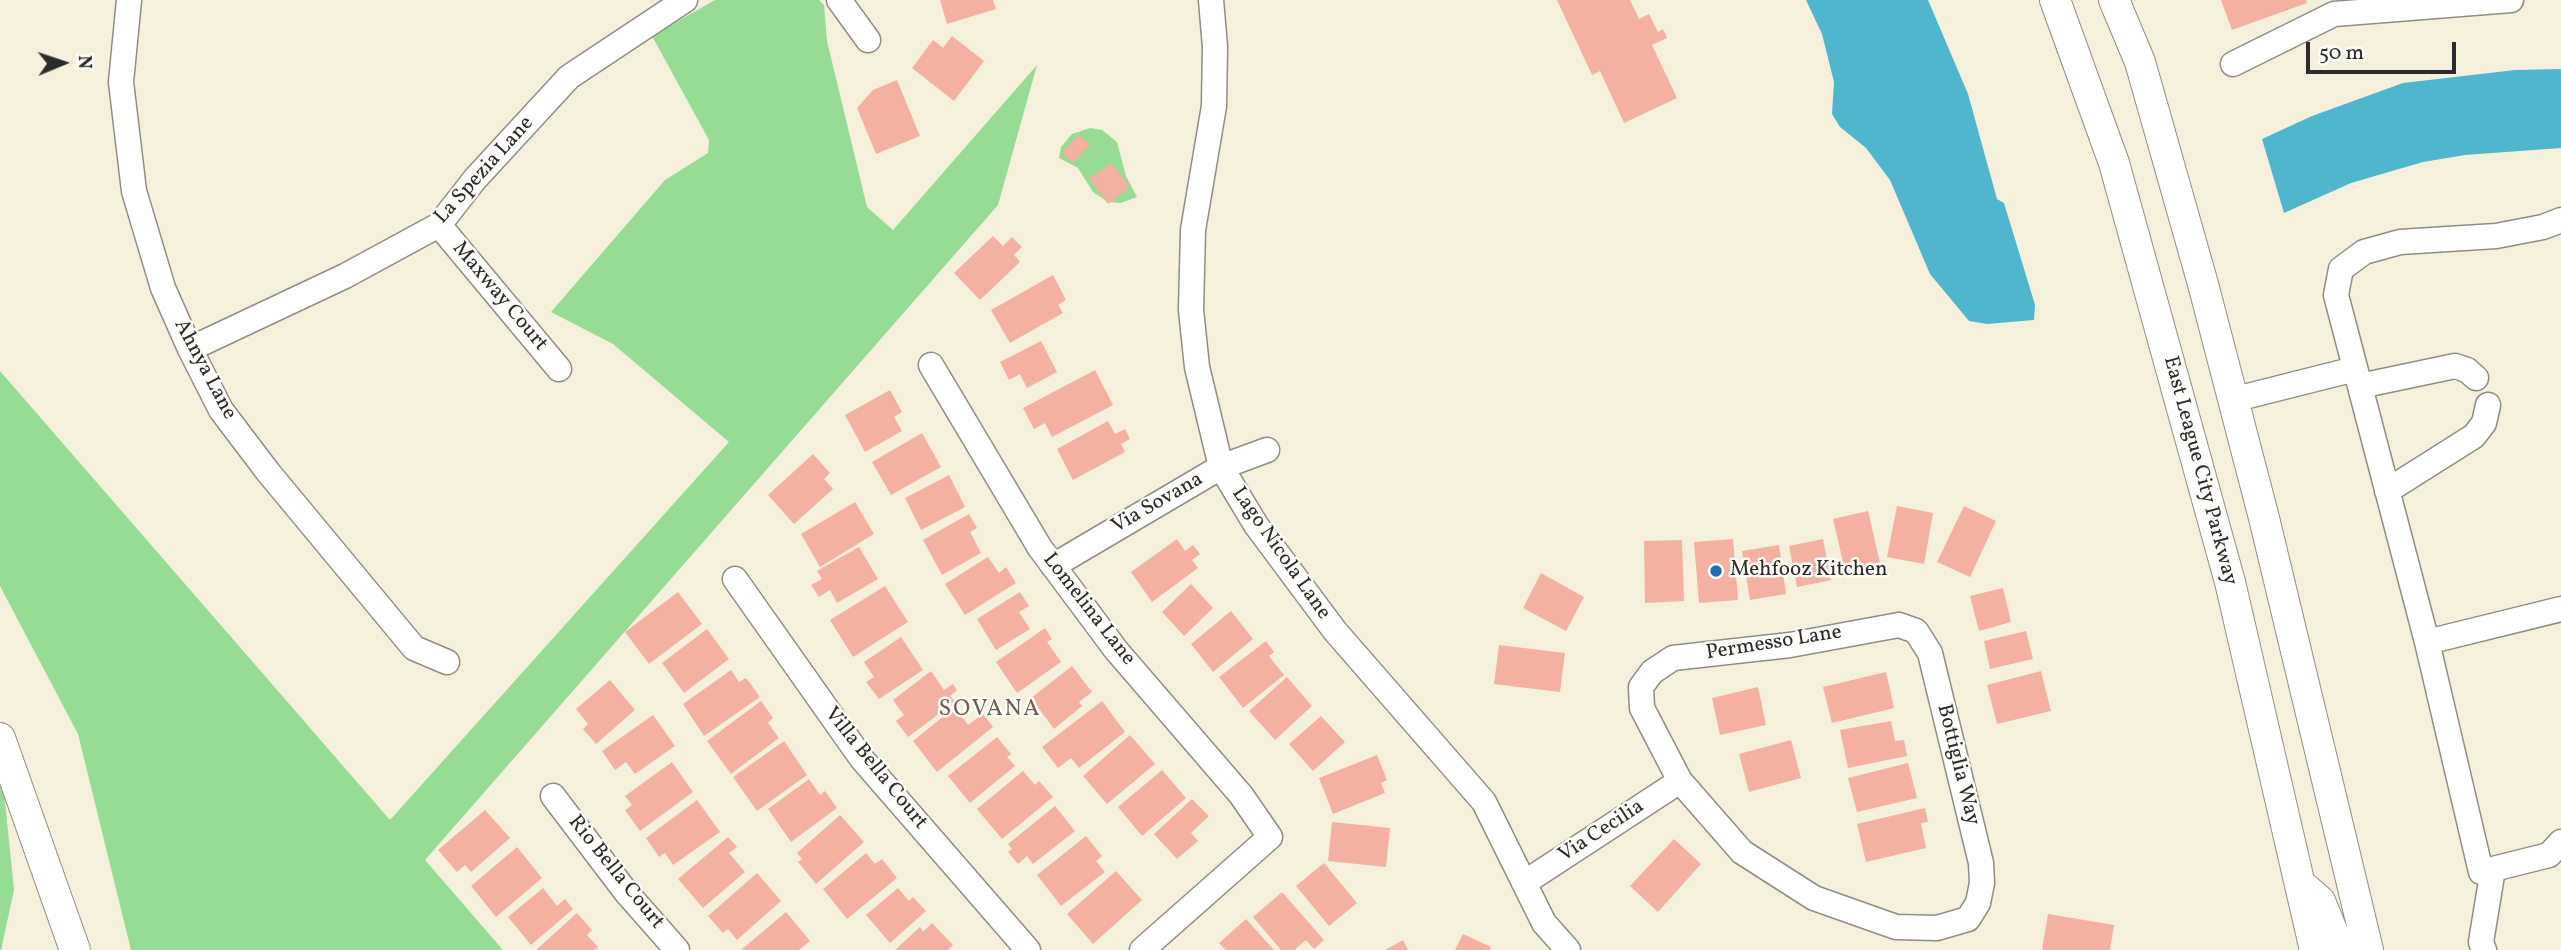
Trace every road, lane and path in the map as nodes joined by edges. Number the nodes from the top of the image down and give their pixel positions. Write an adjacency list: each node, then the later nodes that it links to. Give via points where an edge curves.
1 (129, 0): 14 (street, Ahnya Lane, via 121,82 134,191 163,288)
2 (685, 0): 13 (street, La Spezia Lane, via 569,77)
3 (839, 0): 10 (street)
4 (1211, 0): 22 (street, Lago Nicola Lane, via 1214,106 1193,230 1191,310 1197,367)
5 (2055, 0): 36 (main road, East League City Parkway, via 2113,163 2178,392 2230,582)
6 (2114, 0): 19 (main road, via 2140,62)
7 (2499, 0): 8 (street); 9 (street)
8 (2511, 0)
9 (2333, 7): 11 (street)
10 (868, 40)
11 (2233, 64)
12 (2561, 220): 17 (street, via 2496,236 2400,242 2364,252 2341,269 2336,295)
13 (439, 225): 14 (street, La Spezia Lane, via 345,276); 16 (street, Maxway Court)
14 (190, 349): 29 (street, Ahnya Lane, via 221,410 268,472 414,648)
15 (931, 365): 24 (street, Lomelina Lane)
16 (559, 369)
17 (2357, 377): 18 (street, via 2455,366); 19 (street); 23 (street)
18 (2476, 378)
19 (2232, 400): 44 (main road)
20 (2488, 405): 23 (street, via 2484,423 2474,436)
21 (1267, 450): 22 (street, Via Sovana)
22 (1221, 467): 24 (street, Via Sovana); 35 (street, Lago Nicola Lane, via 1255,525 1335,631 1484,802)
23 (2387, 491): 28 (street)
24 (1053, 566): 41 (street, Lomelina Lane, via 1116,650 1241,795 1270,837)
25 (735, 579): 40 (street, Villa Bella Court, via 862,759)
26 (2561, 609): 28 (street)
27 (1899, 625): 31 (street, Permesso Lane, via 1790,645 1673,658 1652,672 1641,687 1642,708); 31 (street, Bottiglia Way, via 1916,631 1930,653 1981,863 1978,903 1968,919 1937,928 1896,927 1814,898 1742,852)
28 (2427, 642): 34 (street, via 2481,872)
29 (447, 662)
30 (0, 738): 38 (main road)
31 (1680, 781): 35 (street, Via Cecilia)
32 (553, 796): 39 (street, Rio Bella Court)
33 (2561, 842): 34 (street, via 2549,855)
34 (2493, 869): 45 (street)
35 (1524, 883): 42 (street, Lago Nicola Lane, via 1544,923)
36 (2299, 884): 37 (main road, East League City Parkway); 43 (main road, via 2320,901)
37 (2312, 946)
38 (75, 950)
39 (677, 950)
40 (1028, 950)
41 (1142, 950)
42 (1568, 950)
43 (2340, 950)
44 (2368, 950)
45 (2484, 950)

